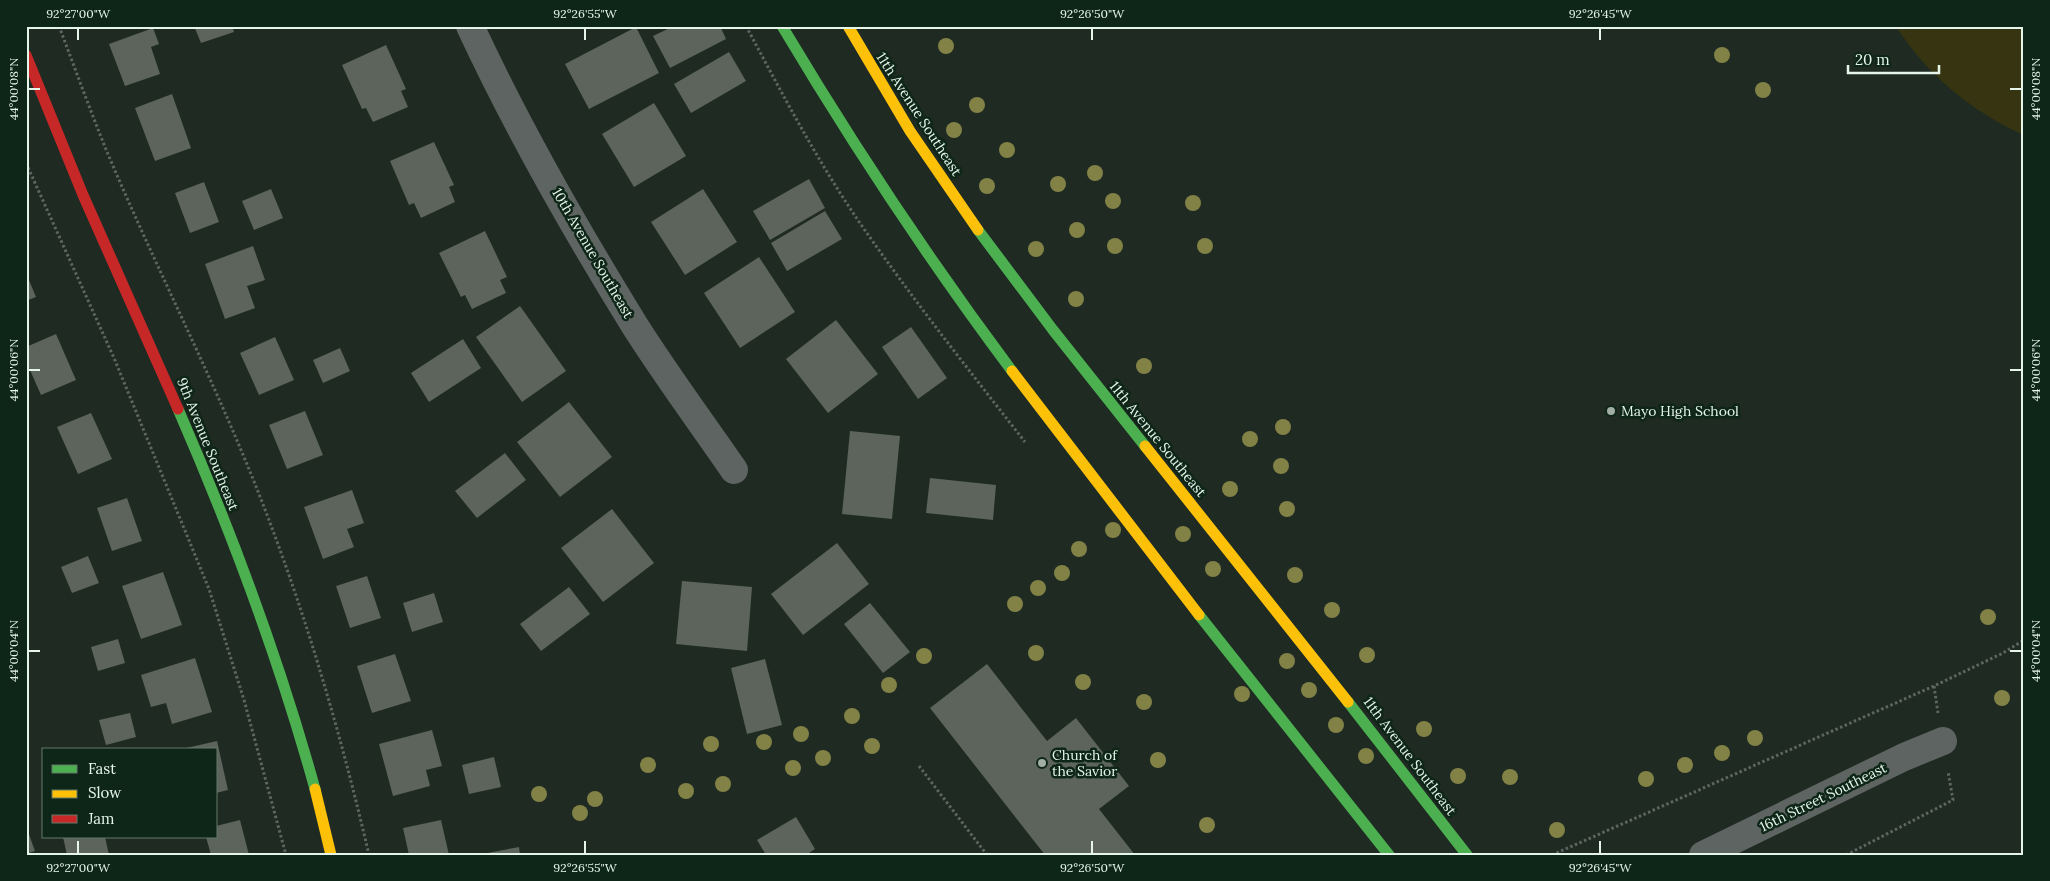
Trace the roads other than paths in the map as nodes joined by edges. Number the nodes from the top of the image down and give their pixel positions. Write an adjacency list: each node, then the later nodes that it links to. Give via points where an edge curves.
1 (470, 26): 5 (street, 10th Avenue Southeast, via 498,86 594,257 636,327)
2 (782, 26): 8 (main road, via 847,134 942,276 1114,507)
3 (848, 26): 9 (main road, 11th Avenue Southeast, via 916,143 991,248)
4 (26, 55): 7 (main road, 9th Avenue Southeast, via 240,562 280,673)
5 (734, 470)
6 (1943, 741): 10 (street, 16th Street Southeast)
7 (330, 855)
8 (1389, 855)
9 (1467, 855)
10 (1703, 855)

